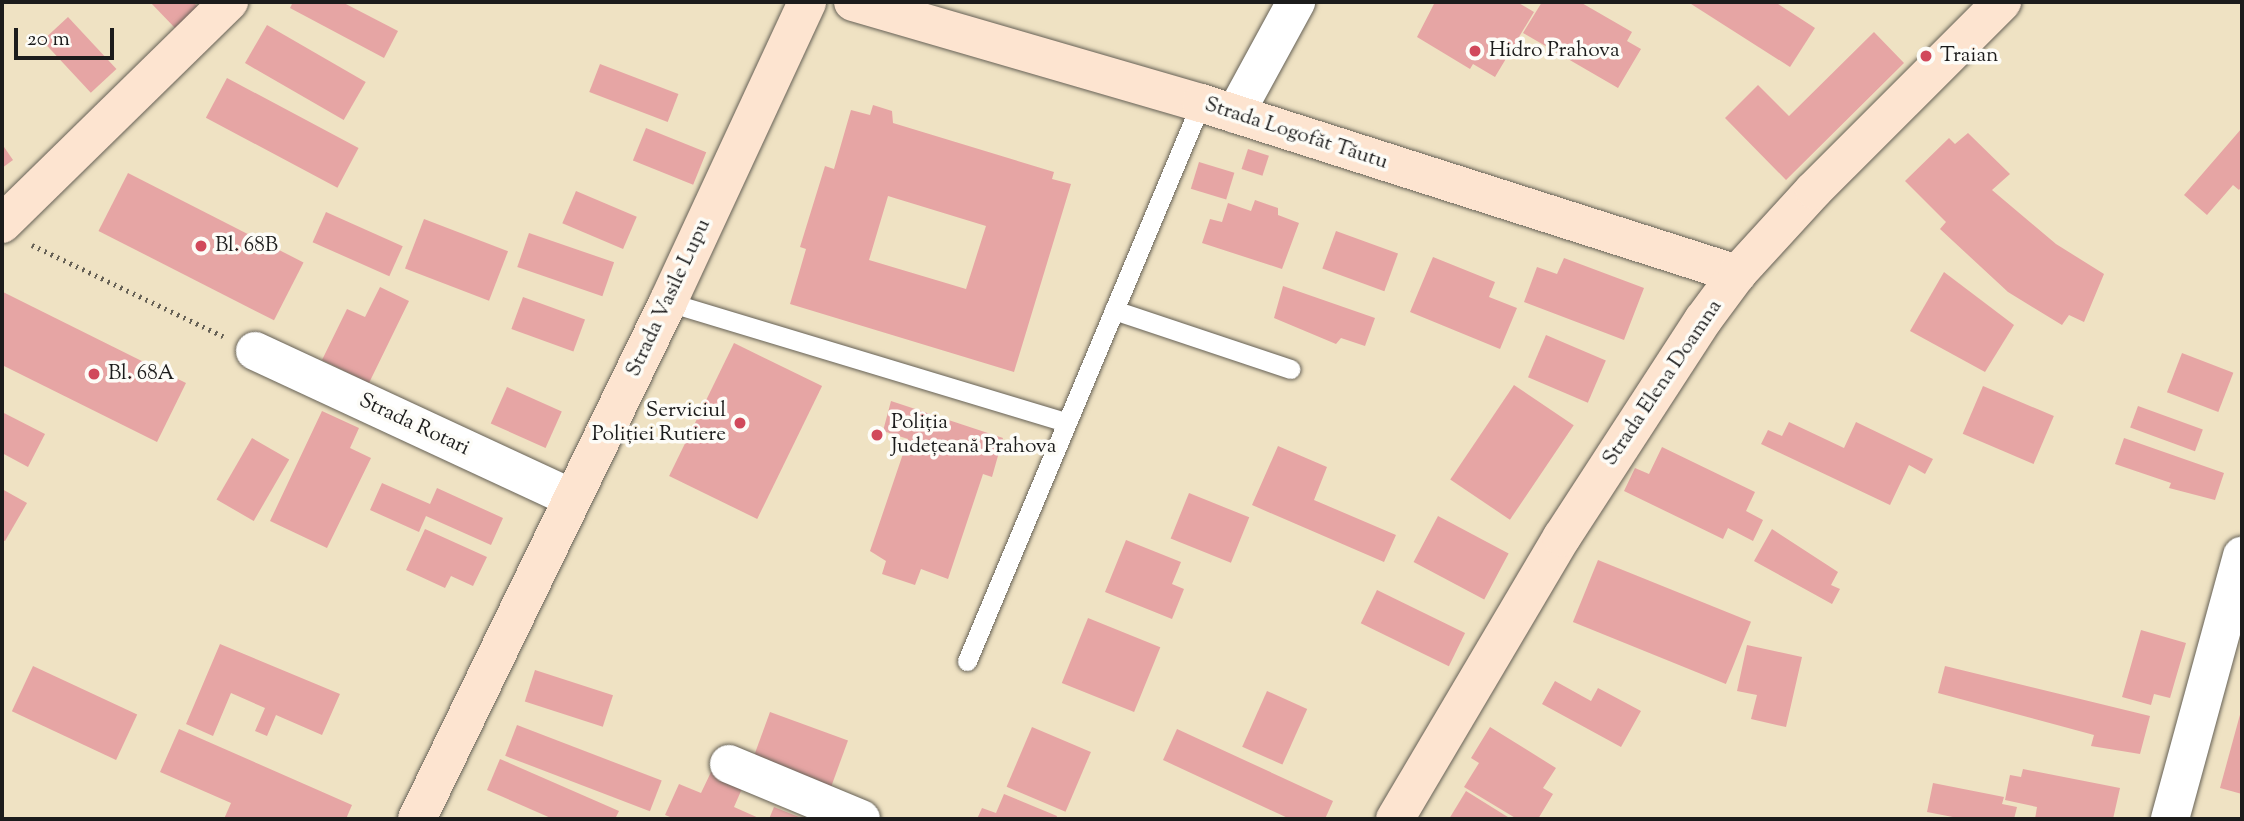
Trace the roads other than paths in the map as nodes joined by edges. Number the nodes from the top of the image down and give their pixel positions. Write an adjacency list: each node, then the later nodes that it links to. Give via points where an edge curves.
1 (229, 2): 7 (street)
2 (807, 2): 9 (street, Strada Vasile Lupu)
3 (853, 2): 6 (street, Strada Logofăt Tăutu)
4 (1296, 2): 6 (street)
5 (2002, 2): 8 (street, Strada Elena Doamna)
6 (1218, 109): 8 (street, Strada Logofăt Tăutu); 10 (lane)
7 (13, 233)
8 (1737, 274): 20 (street, Strada Elena Doamna, via 1562,537)
9 (668, 302): 13 (lane); 14 (street, Strada Vasile Lupu)
10 (1114, 310): 12 (lane); 13 (lane)
11 (256, 351): 14 (street, Strada Rotari)
12 (1290, 369)
13 (1066, 422): 16 (lane)
14 (572, 498): 18 (street, Strada Vasile Lupu)
15 (2242, 556): 21 (street)
16 (967, 661)
17 (729, 764): 19 (street)
18 (417, 819)
19 (861, 819)
20 (1395, 819)
21 (2171, 819)

